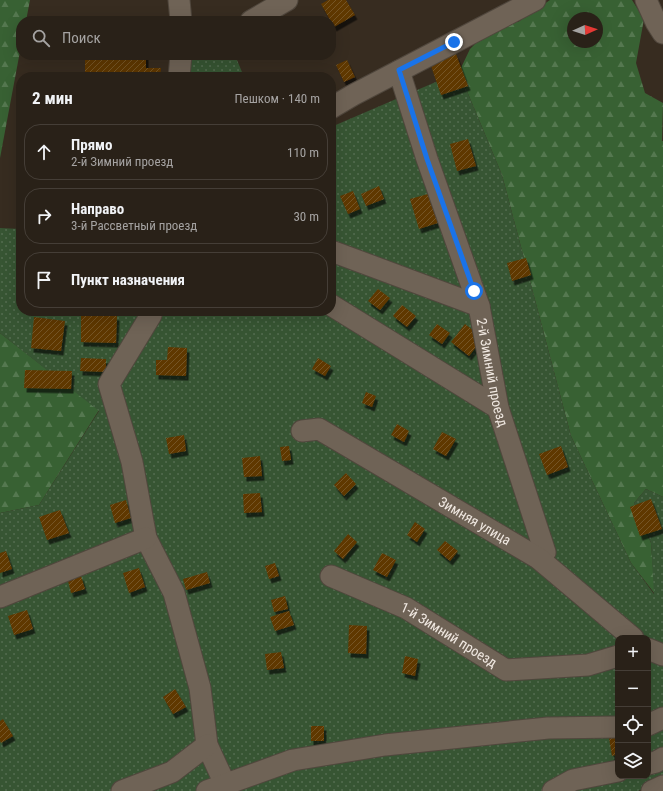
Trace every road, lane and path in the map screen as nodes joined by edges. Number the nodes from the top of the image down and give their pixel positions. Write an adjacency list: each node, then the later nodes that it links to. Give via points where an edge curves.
1 (179, 0): 5 (street)
2 (287, 0): 6 (street)
3 (535, 0): 9 (street)
4 (646, 0): 7 (street)
5 (181, 16)
6 (260, 16)
7 (663, 33)
8 (181, 60): 10 (street)
9 (399, 70): 11 (street); 13 (street, 2-й Зимний проезд, via 427,159)
10 (179, 72)
11 (336, 105)
12 (336, 253): 13 (street)
13 (479, 306): 16 (street, 2-й Зимний проезд)
14 (336, 308): 16 (street)
15 (150, 316): 18 (street, via 109,384 132,462)
16 (498, 408): 19 (street, 2-й Зимний проезд, via 545,552)
17 (302, 431): 19 (street, Зимняя улица, via 319,429)
18 (146, 538): 21 (street); 29 (street, via 174,593 200,688)
19 (538, 558): 22 (street, Зимняя улица)
20 (331, 576): 25 (street, 1-й Зимний проезд, via 406,608 506,670 588,665)
21 (0, 597)
22 (629, 635)
23 (651, 650): 24 (street)
24 (663, 655)
25 (615, 657)
26 (663, 718): 27 (street)
27 (651, 724)
28 (615, 727): 34 (street, via 548,728 385,745 293,760)
29 (207, 745): 34 (street); 35 (street, via 172,772)
30 (663, 758): 31 (street)
31 (651, 763)
32 (615, 771): 36 (street, via 573,780)
33 (663, 786): 37 (street)
34 (218, 789)
35 (122, 791)
36 (553, 791)
37 (652, 791)

